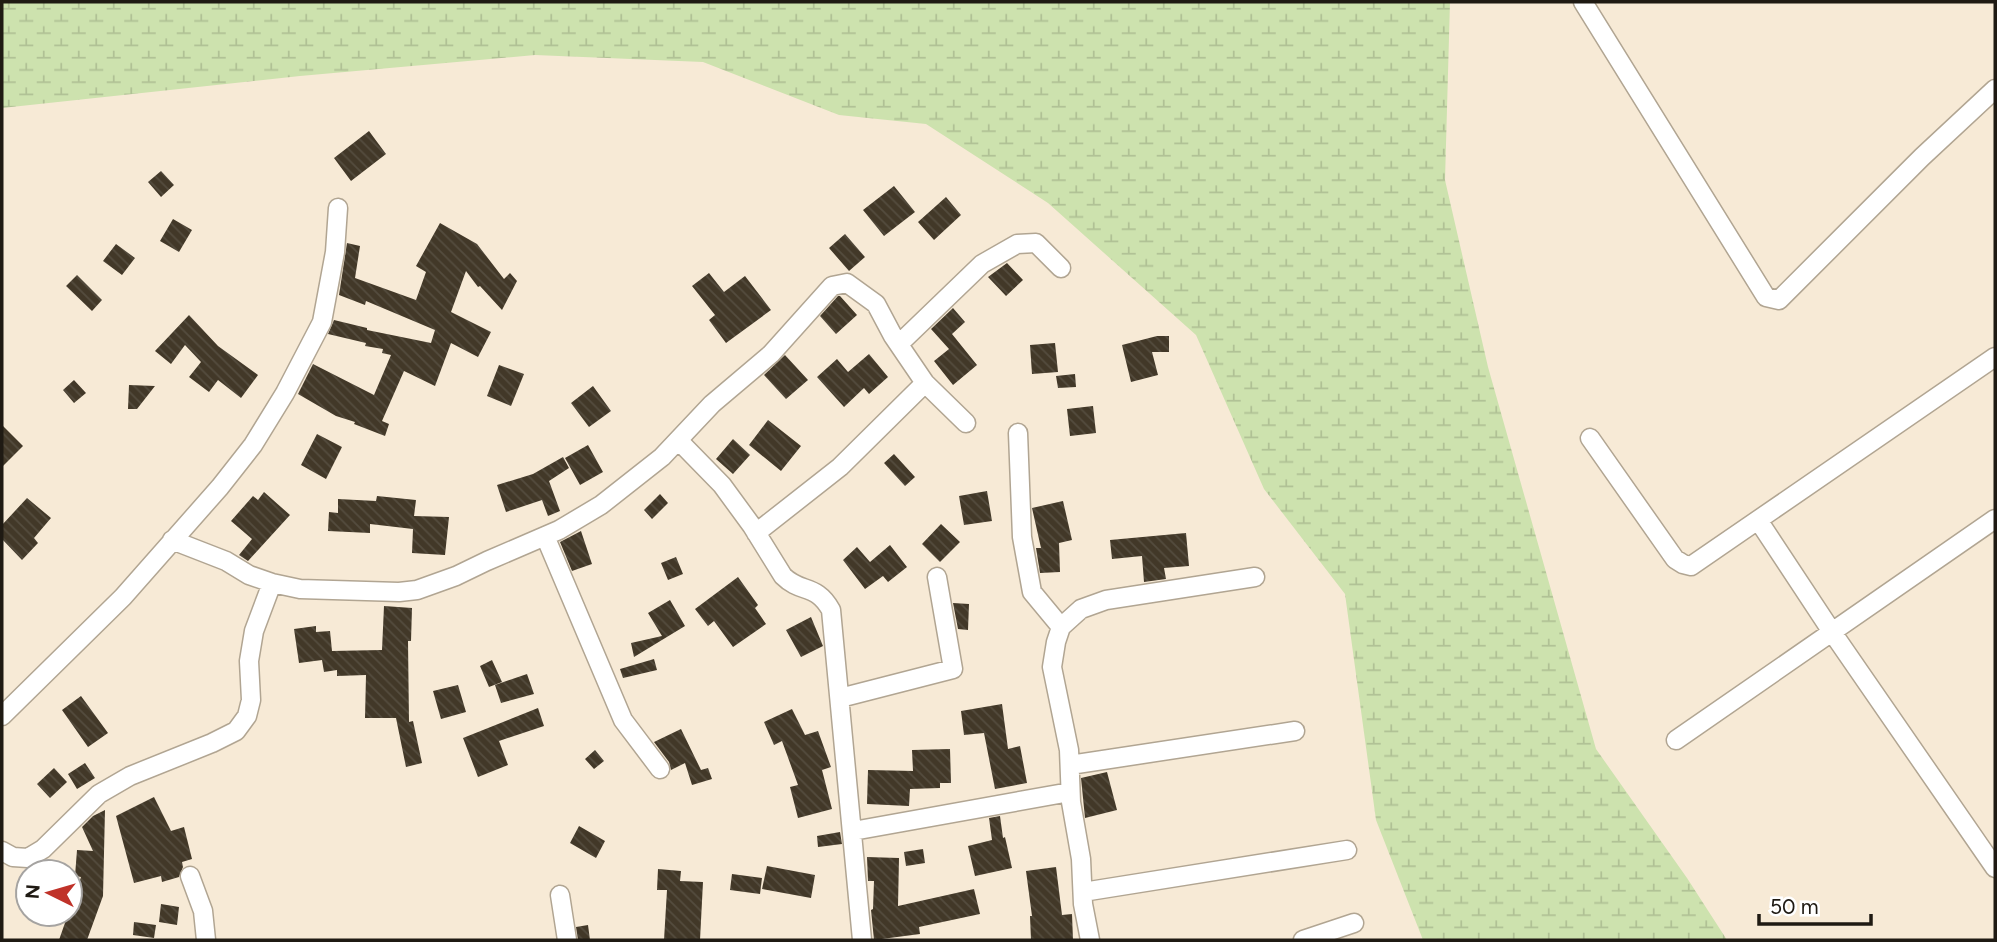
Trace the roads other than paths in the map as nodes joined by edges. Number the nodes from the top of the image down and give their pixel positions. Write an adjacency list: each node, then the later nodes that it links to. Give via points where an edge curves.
1 (1583, 2): 2 (street, via 1766,297 1779,300)
2 (1995, 89)
3 (338, 208): 16 (street, via 322,322 253,445)
4 (1061, 268): 5 (street, via 1036,243 1017,244 982,264)
5 (899, 344): 7 (street); 11 (street, via 876,304 847,283 831,286 771,354 712,404)
6 (1995, 357): 13 (street)
7 (925, 383): 8 (street); 14 (street, via 840,467)
8 (966, 423)
9 (1018, 433): 20 (street, via 1022,537 1032,592)
10 (1590, 438): 13 (street, via 1683,564 1691,566)
11 (679, 441): 14 (street, via 722,485); 15 (street, via 601,505)
12 (1995, 519): 21 (street)
13 (1758, 520): 21 (street)
14 (756, 533): 22 (street, via 783,576 819,593 831,610)
15 (545, 536): 19 (street, via 417,590 300,589); 27 (street, via 623,720)
16 (173, 540): 19 (street); 23 (street, via 123,597)
17 (937, 577): 22 (street, via 953,669)
18 (1255, 577): 20 (street, via 1106,600 1081,609)
19 (272, 583): 31 (street, via 254,631 249,661 251,700 236,731 99,794 28,858)
20 (1062, 627): 26 (street, via 1052,667)
21 (1832, 632): 25 (street); 32 (street)
22 (840, 698): 29 (street)
23 (2, 716)
24 (1295, 731): 26 (street)
25 (1676, 740)
26 (1070, 765): 28 (street)
27 (660, 769)
28 (1070, 792): 29 (street); 34 (street)
29 (853, 831): 39 (street)
30 (1347, 850): 34 (street)
31 (2, 851)
32 (1995, 868)
33 (190, 876): 37 (street, via 203,911)
34 (1083, 892): 40 (street)
35 (560, 895): 38 (street)
36 (1354, 923): 41 (street)
37 (206, 940)
38 (567, 940)
39 (862, 940)
40 (1090, 940)
41 (1303, 940)

